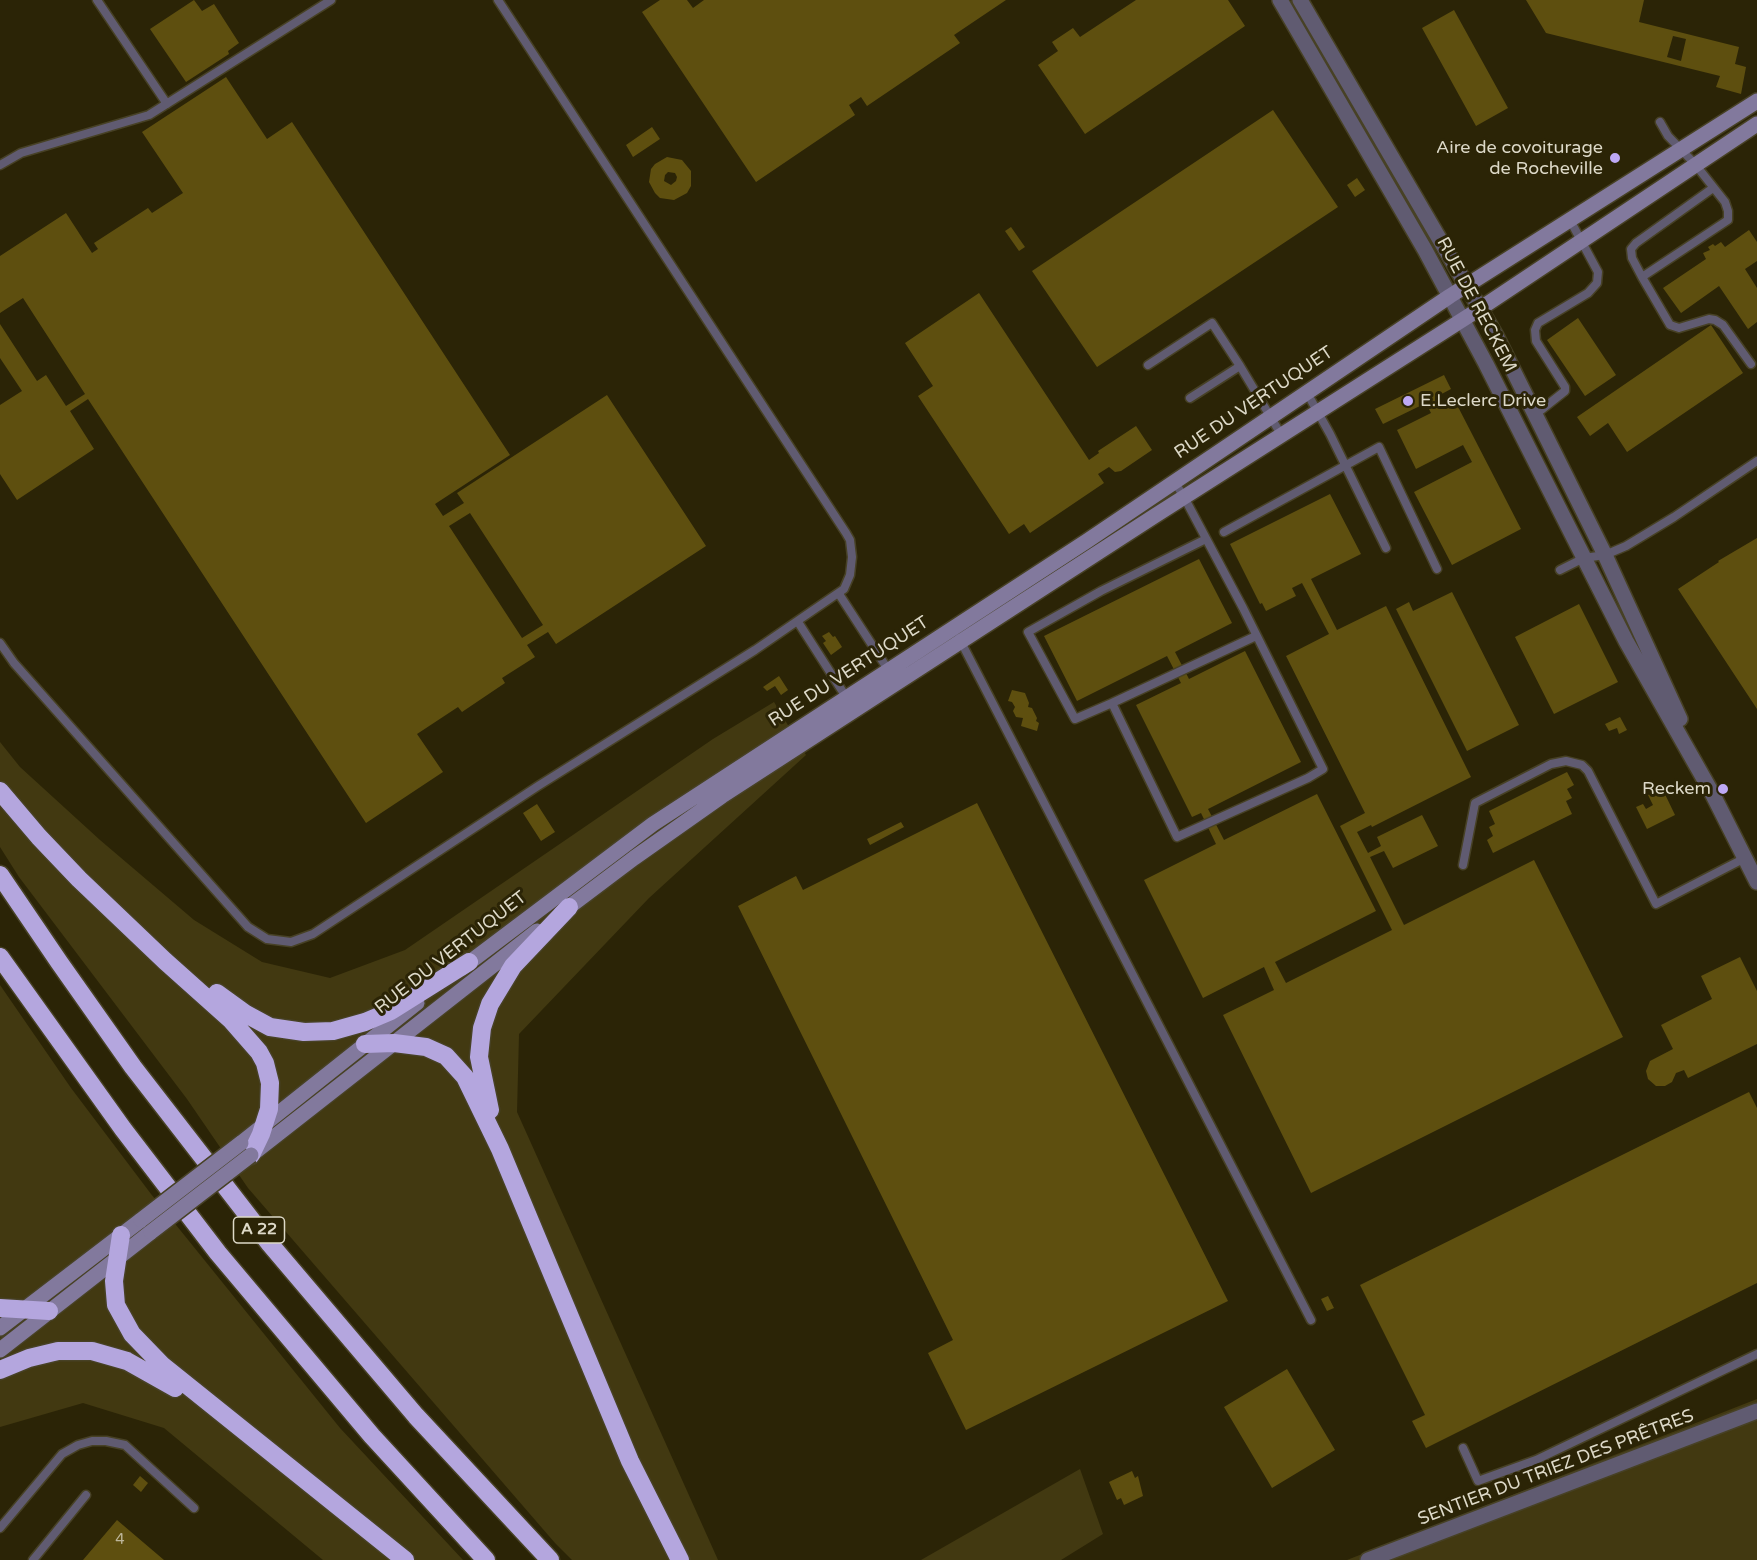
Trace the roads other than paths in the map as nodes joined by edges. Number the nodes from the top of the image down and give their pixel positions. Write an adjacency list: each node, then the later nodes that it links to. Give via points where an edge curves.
1 (97, 0): 7 (lane)
2 (331, 0): 7 (lane)
3 (498, 0): 41 (lane, via 846,533 852,549 851,565 847,584)
4 (1280, 0): 18 (street, RUE DE RECKEM)
5 (1300, 0): 17 (street, RUE DE RECKEM)
6 (1757, 101): 10 (street, RUE DU VERTUQUET)
7 (167, 104): 12 (lane, via 142,117 21,153)
8 (1660, 122): 10 (lane)
9 (1757, 124): 11 (street, RUE DU VERTUQUET)
10 (1681, 149): 11 (lane); 14 (street, RUE DU VERTUQUET)
11 (1695, 164): 13 (lane); 15 (street, RUE DU VERTUQUET)
12 (0, 165)
13 (1713, 188): 16 (lane, via 1631,249); 16 (lane, via 1725,202 1728,220)
14 (1570, 220): 15 (lane); 17 (street, RUE DU VERTUQUET)
15 (1582, 240): 19 (street, RUE DU VERTUQUET); 27 (lane, via 1598,272 1597,283 1588,293 1538,323 1536,341 1565,391)
16 (1642, 277): 21 (lane, via 1670,325 1679,328 1715,320 1723,325)
17 (1467, 285): 18 (street, RUE DU VERTUQUET); 19 (street, RUE DE RECKEM)
18 (1450, 296): 20 (street, RUE DE RECKEM); 24 (street, RUE DU VERTUQUET)
19 (1481, 308): 20 (street, RUE DU VERTUQUET); 27 (street, RUE DE RECKEM)
20 (1463, 320): 26 (street, RUE DU VERTUQUET); 38 (street, RUE DE RECKEM)
21 (1751, 364)
22 (1148, 365): 23 (lane, via 1212,323)
23 (1240, 366): 25 (lane); 28 (lane)
24 (1306, 391): 26 (lane); 28 (street, RUE DU VERTUQUET)
25 (1190, 398)
26 (1318, 413): 29 (street, RUE DU VERTUQUET); 31 (lane)
27 (1536, 414): 37 (street, RUE DE RECKEM)
28 (1270, 416): 29 (lane); 32 (street, RUE DU VERTUQUET)
29 (1282, 436): 33 (street, RUE DU VERTUQUET)
30 (1757, 461): 37 (lane, via 1667,521)
31 (1345, 465): 34 (lane); 36 (lane); 39 (lane, via 1379,447)
32 (1174, 481): 33 (lane); 43 (street, RUE DU VERTUQUET)
33 (1184, 497): 35 (lane); 43 (street, RUE DU VERTUQUET)
34 (1224, 532)
35 (1206, 539): 44 (lane); 48 (lane, via 1028,632 1075,719)
36 (1386, 548)
37 (1605, 555): 38 (lane); 50 (street, RUE DE RECKEM)
38 (1584, 558): 40 (lane); 50 (street, RUE DE RECKEM)
39 (1437, 569)
40 (1560, 570)
41 (839, 594): 42 (lane); 46 (lane)
42 (798, 622): 45 (lane, via 313,934 283,942 260,936 248,927); 47 (lane)
43 (957, 634): 46 (street, RUE DU VERTUQUET); 70 (lane)
44 (1256, 636): 48 (lane); 48 (lane, via 1323,769 1308,778 1177,837)
45 (0, 643)
46 (892, 676): 47 (street, RUE DU VERTUQUET)
47 (850, 703): 55 (street, RUE DU VERTUQUET); 58 (street, RUE DU VERTUQUET, via 653,824)
48 (1112, 703)
49 (0, 791): 56 (highway, via 59,858)
50 (1712, 793): 51 (street, RUE DE RECKEM)
51 (1745, 858): 52 (lane, via 1656,904 1588,771 1566,761 1551,764 1475,803); 54 (street, RUE DE RECKEM)
52 (1463, 865)
53 (0, 875): 84 (highway, A 22, via 127,1058 264,1236 416,1416)
54 (1757, 882)
55 (569, 907): 59 (street, RUE DU VERTUQUET); 63 (highway, via 513,966 485,1017 480,1043 481,1070)
56 (144, 939): 58 (highway, via 259,1022 304,1032 333,1031 377,1018); 61 (highway, via 231,1020 259,1052 270,1083)
57 (0, 957): 83 (highway, A 22, via 218,1253 372,1436)
58 (469, 962): 60 (street, RUE DU VERTUQUET)
59 (394, 1043): 60 (highway); 62 (street, RUE DU VERTUQUET); 63 (highway, via 426,1047 454,1063 471,1088)
60 (365, 1044): 61 (street, RUE DU VERTUQUET)
61 (266, 1123): 62 (highway)
62 (246, 1149): 64 (street, RUE DU VERTUQUET, bridge)
63 (500, 1149): 85 (highway, via 621,1438)
64 (146, 1226): 65 (street, RUE DU VERTUQUET); 66 (street, RUE DU VERTUQUET)
65 (121, 1235): 66 (highway); 68 (street, RUE DU VERTUQUET)
66 (117, 1258): 69 (street, RUE DU VERTUQUET); 76 (highway, via 116,1305 132,1334 162,1365)
67 (0, 1308): 68 (highway)
68 (21, 1311): 69 (highway); 71 (street, RUE DU VERTUQUET)
69 (50, 1311): 72 (street, RUE DU VERTUQUET)
70 (1311, 1320)
71 (0, 1328)
72 (0, 1350)
73 (1757, 1354): 77 (lane, via 1536,1460 1478,1481)
74 (0, 1370): 76 (highway, via 58,1351 104,1353 156,1376)
75 (1757, 1411): 86 (street, SENTIER DU TRIEZ DES PRÊTRES)
76 (236, 1426): 82 (highway)
77 (1463, 1448)
78 (86, 1495): 81 (lane)
79 (195, 1508): 80 (lane, via 125,1445 92,1441 62,1454)
80 (0, 1528)
81 (33, 1560)
82 (405, 1560)
83 (486, 1560)
84 (550, 1560)
85 (680, 1560)
86 (1368, 1560)

